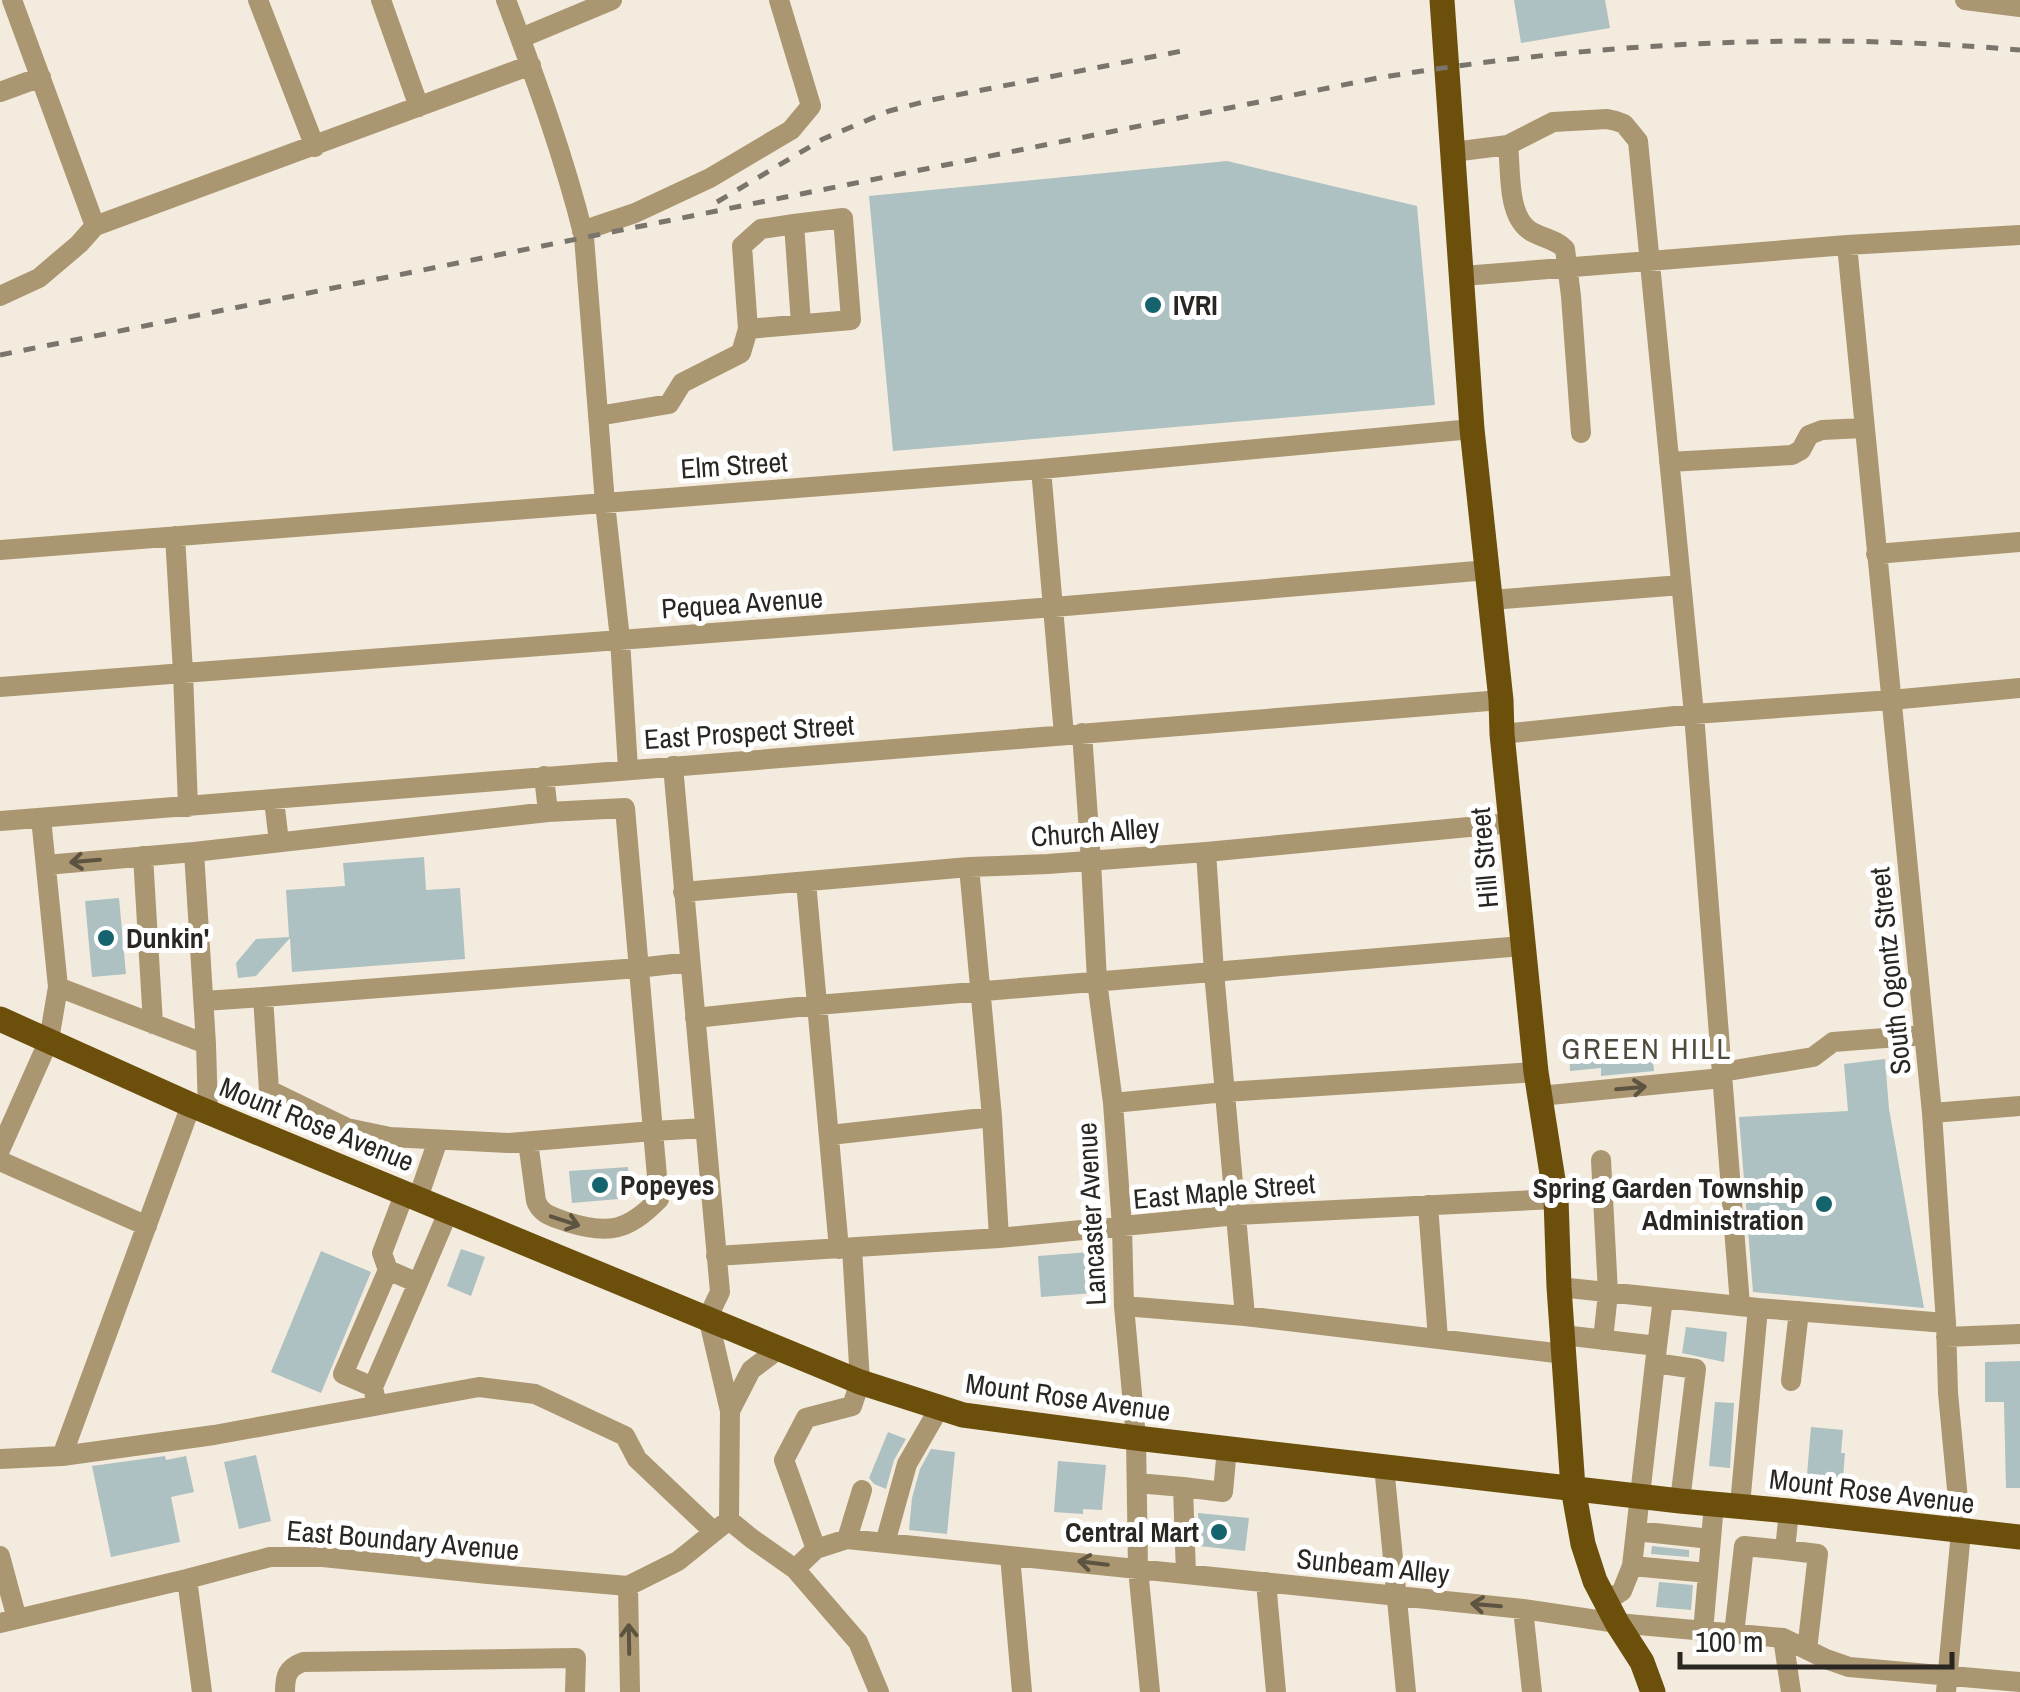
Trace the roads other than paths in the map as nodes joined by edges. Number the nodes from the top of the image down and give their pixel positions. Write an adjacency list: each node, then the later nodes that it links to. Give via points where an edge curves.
1 (12, 0): 12 (street)
2 (258, 0): 16 (street)
3 (381, 0): 14 (street)
4 (506, 0): 10 (street)
5 (612, 0): 10 (street)
6 (779, 0): 20 (street, via 811,106 791,130 710,178)
7 (1442, 0): 17 (main road, Hill Street)
8 (1965, 0): 9 (street)
9 (2020, 7)
10 (520, 38): 11 (street)
11 (531, 65): 14 (street); 20 (street)
12 (41, 77): 13 (street); 19 (street)
13 (0, 92)
14 (420, 107): 16 (street)
15 (1508, 145): 17 (street); 23 (street, via 1553,122 1624,124 1638,140); 24 (street, via 1514,211 1530,230 1560,244)
16 (314, 147): 19 (street)
17 (1454, 152): 25 (main road, Hill Street)
18 (794, 224): 27 (street); 27 (street, via 843,218 851,320); 28 (street, via 761,229 742,246)
19 (96, 226): 26 (street, via 39,278)
20 (582, 230): 29 (street)
21 (2020, 235): 22 (street)
22 (1847, 245): 23 (street); 30 (street, South Ogontz Street)
23 (1648, 261): 24 (street); 33 (street)
24 (1568, 268): 25 (street); 32 (street)
25 (1462, 276): 31 (main road, Hill Street)
26 (0, 296)
27 (802, 324): 28 (street)
28 (748, 328): 29 (street, via 742,353 682,383 668,404)
29 (598, 416): 35 (street)
30 (1864, 428): 33 (street, via 1822,430 1792,455); 39 (street, South Ogontz Street)
31 (1472, 429): 34 (street, Elm Street); 40 (main road, Hill Street)
32 (1581, 433)
33 (1669, 462): 41 (street)
34 (1041, 470): 35 (street, Elm Street); 43 (street, Lancaster Avenue)
35 (606, 503): 36 (street, Elm Street); 44 (street)
36 (175, 536): 38 (street, Elm Street); 45 (street)
37 (2020, 542): 39 (street)
38 (0, 550)
39 (1876, 554): 49 (street, South Ogontz Street)
40 (1488, 570): 42 (main road, Hill Street); 43 (street, Pequea Avenue)
41 (1682, 585): 42 (street); 50 (street)
42 (1491, 600): 48 (main road, Hill Street)
43 (1054, 607): 44 (street, Pequea Avenue); 51 (street, Lancaster Avenue)
44 (620, 639): 45 (street, Pequea Avenue); 54 (street)
45 (184, 672): 46 (street, Pequea Avenue); 57 (street)
46 (0, 687)
47 (2020, 688): 49 (street)
48 (1501, 700): 51 (street, East Prospect Street); 52 (main road, Hill Street)
49 (1891, 700): 50 (street); 84 (street, South Ogontz Street)
50 (1694, 714): 52 (street); 87 (street)
51 (1073, 734): 53 (street, East Prospect Street); 66 (street, Lancaster Avenue)
52 (1502, 734): 61 (main road, Hill Street)
53 (673, 766): 54 (street, East Prospect Street); 70 (street)
54 (628, 769): 55 (street, East Prospect Street)
55 (544, 776): 56 (street, East Prospect Street); 58 (street)
56 (274, 800): 57 (street, East Prospect Street); 62 (street)
57 (188, 807): 59 (street, East Prospect Street)
58 (548, 812): 62 (street); 73 (street, via 625,808)
59 (41, 818): 60 (street, East Prospect Street); 67 (street)
60 (0, 821)
61 (1511, 823): 64 (street, Church Alley); 71 (main road, Hill Street)
62 (279, 842): 63 (street)
63 (194, 852): 65 (street); 79 (street)
64 (1206, 852): 66 (street, Church Alley); 74 (street)
65 (143, 856): 67 (street, one-way to 67); 83 (street)
66 (1091, 861): 68 (street, Church Alley); 75 (street, Lancaster Avenue)
67 (46, 865): 76 (street)
68 (969, 867): 69 (street, Church Alley); 77 (street)
69 (806, 882): 70 (street, Church Alley); 80 (street)
70 (683, 892): 72 (street)
71 (1522, 946): 74 (street); 88 (main road, Hill Street)
72 (690, 962): 73 (street); 81 (street)
73 (638, 968): 78 (street); 96 (street)
74 (1214, 972): 75 (street); 89 (street)
75 (1097, 981): 77 (street); 90 (street, Lancaster Avenue)
76 (58, 986): 83 (street); 85 (street)
77 (979, 992): 80 (street); 94 (street)
78 (263, 997): 79 (street); 98 (street, via 269,1090 348,1128)
79 (204, 1001): 86 (street)
80 (816, 1005): 81 (street); 97 (street)
81 (695, 1018): 95 (street)
82 (0, 1019): 85 (main road, Mount Rose Avenue)
83 (153, 1024): 86 (street)
84 (1924, 1035): 87 (street, via 1833,1042 1813,1058); 93 (street, South Ogontz Street)
85 (49, 1040): 92 (main road, Mount Rose Avenue); 100 (street)
86 (206, 1044): 92 (street)
87 (1722, 1075): 88 (street, one-way to 87); 119 (street)
88 (1538, 1084): 89 (street); 104 (main road, Hill Street)
89 (1225, 1092): 90 (street); 107 (street)
90 (1113, 1103): 109 (street, Lancaster Avenue)
91 (2020, 1106): 93 (street)
92 (200, 1108): 103 (main road, Mount Rose Avenue); 108 (street)
93 (1932, 1113): 123 (street, South Ogontz Street)
94 (992, 1117): 97 (street); 110 (street)
95 (705, 1128): 96 (street); 112 (street)
96 (653, 1131): 99 (street); 99 (street, one-way to 96, via 539,1210 594,1230 624,1226 659,1198)
97 (830, 1135): 111 (street)
98 (438, 1140): 99 (street); 103 (street)
99 (528, 1142)
100 (0, 1150)
101 (1600, 1160): 116 (street)
102 (0, 1161): 108 (street)
103 (412, 1195): 106 (main road, Mount Rose Avenue); 113 (street, via 382,1253)
104 (1556, 1198): 105 (street, East Maple Street); 115 (main road, Hill Street)
105 (1428, 1205): 107 (street, East Maple Street); 125 (street)
106 (449, 1210): 114 (street); 122 (main road, Mount Rose Avenue)
107 (1238, 1215): 109 (street, East Maple Street); 121 (street)
108 (147, 1226): 137 (street)
109 (1122, 1227): 110 (street, East Maple Street); 118 (street, Lancaster Avenue)
110 (999, 1238): 111 (street, East Maple Street)
111 (846, 1249): 112 (street, East Maple Street); 131 (street)
112 (716, 1256): 122 (street, via 720,1292)
113 (388, 1270): 114 (street); 132 (street, via 343,1374)
114 (418, 1283): 132 (street)
115 (1559, 1287): 116 (street); 127 (main road, Hill Street)
116 (1608, 1293): 117 (street); 126 (street)
117 (1663, 1298): 119 (street); 129 (street)
118 (1124, 1306): 121 (street); 135 (street, Lancaster Avenue)
119 (1749, 1306): 120 (street); 147 (street)
120 (1799, 1311): 123 (street); 130 (street)
121 (1245, 1316): 125 (street)
122 (708, 1317): 128 (main road, Mount Rose Avenue); 134 (street)
123 (1946, 1330): 124 (street); 151 (street, South Ogontz Street)
124 (2020, 1334)
125 (1438, 1340): 127 (street)
126 (1603, 1340): 127 (street); 129 (street)
127 (1563, 1345): 142 (main road, Hill Street)
128 (780, 1348): 131 (main road, Mount Rose Avenue); 134 (street, via 751,1370)
129 (1656, 1354): 144 (street); 145 (street, via 1696,1369)
130 (1791, 1381)
131 (860, 1382): 133 (main road, Mount Rose Avenue); 156 (street, via 852,1406 806,1418 784,1460)
132 (375, 1397): 137 (street, via 214,1435); 149 (street, via 479,1387 535,1394 625,1436 637,1459)
133 (940, 1407): 135 (main road, Mount Rose Avenue); 155 (street, via 907,1464)
134 (730, 1411): 149 (street)
135 (1136, 1438): 136 (main road, Mount Rose Avenue); 140 (street, Lancaster Avenue)
136 (1227, 1448): 139 (main road, Mount Rose Avenue); 141 (street, via 1224,1492)
137 (62, 1456): 138 (street)
138 (0, 1460)
139 (1384, 1466): 142 (main road, Mount Rose Avenue); 168 (street)
140 (1137, 1484): 141 (street); 162 (street, Lancaster Avenue)
141 (1183, 1488): 163 (street)
142 (1574, 1488): 144 (main road, Mount Rose Avenue); 170 (main road, Hill Street, via 1583,1544)
143 (862, 1490): 153 (street)
144 (1640, 1496): 145 (main road, Mount Rose Avenue); 150 (street)
145 (1680, 1501): 146 (main road, Mount Rose Avenue)
146 (1714, 1504): 147 (main road, Mount Rose Avenue); 154 (street)
147 (1740, 1506): 148 (main road, Mount Rose Avenue)
148 (1789, 1511): 151 (main road, Mount Rose Avenue); 157 (street)
149 (721, 1525): 161 (street); 167 (street, via 678,1560)
150 (1636, 1531): 154 (street); 160 (street)
151 (1961, 1532): 152 (main road, Mount Rose Avenue); 177 (street, South Ogontz Street)
152 (2020, 1537)
153 (846, 1539): 155 (street, Sunbeam Alley); 156 (street, Sunbeam Alley)
154 (1711, 1539): 164 (street)
155 (885, 1543): 158 (street, Sunbeam Alley)
156 (816, 1548): 161 (street, Sunbeam Alley)
157 (1784, 1550): 173 (street, via 1744,1546); 175 (street, via 1818,1554)
158 (1010, 1556): 162 (street, Sunbeam Alley, one-way to 158); 183 (street)
159 (1, 1565): 171 (street)
160 (1632, 1566): 164 (street); 170 (street)
161 (795, 1569): 182 (street, via 858,1642)
162 (1138, 1569): 163 (street, Sunbeam Alley); 184 (street, Lancaster Avenue)
163 (1186, 1574): 166 (street, Sunbeam Alley)
164 (1708, 1574): 172 (street)
165 (187, 1579): 167 (street, East Boundary Avenue, via 270,1556); 171 (street, East Boundary Avenue); 178 (street)
166 (1266, 1582): 168 (street, Sunbeam Alley); 185 (street)
167 (628, 1586): 181 (street, one-way to 167)
168 (1398, 1598): 169 (street, Sunbeam Alley, one-way to 168); 186 (street)
169 (1522, 1609): 170 (street, Sunbeam Alley); 187 (street)
170 (1611, 1613): 172 (street, Sunbeam Alley); 188 (main road, Hill Street)
171 (9, 1621)
172 (1704, 1632): 173 (street, Sunbeam Alley)
173 (1734, 1634): 174 (street, Sunbeam Alley)
174 (1783, 1638): 175 (street, Sunbeam Alley); 189 (street)
175 (1807, 1650): 177 (street, Sunbeam Alley, via 1849,1667)
176 (2020, 1682): 177 (street, Sunbeam Alley)
177 (1948, 1684)
178 (202, 1692)
179 (285, 1692): 180 (street, via 288,1672 302,1662 576,1658)
180 (575, 1692)
181 (630, 1692)
182 (879, 1692)
183 (1022, 1692)
184 (1150, 1692)
185 (1276, 1692)
186 (1406, 1692)
187 (1532, 1692)
188 (1654, 1692)
189 (1790, 1692)

